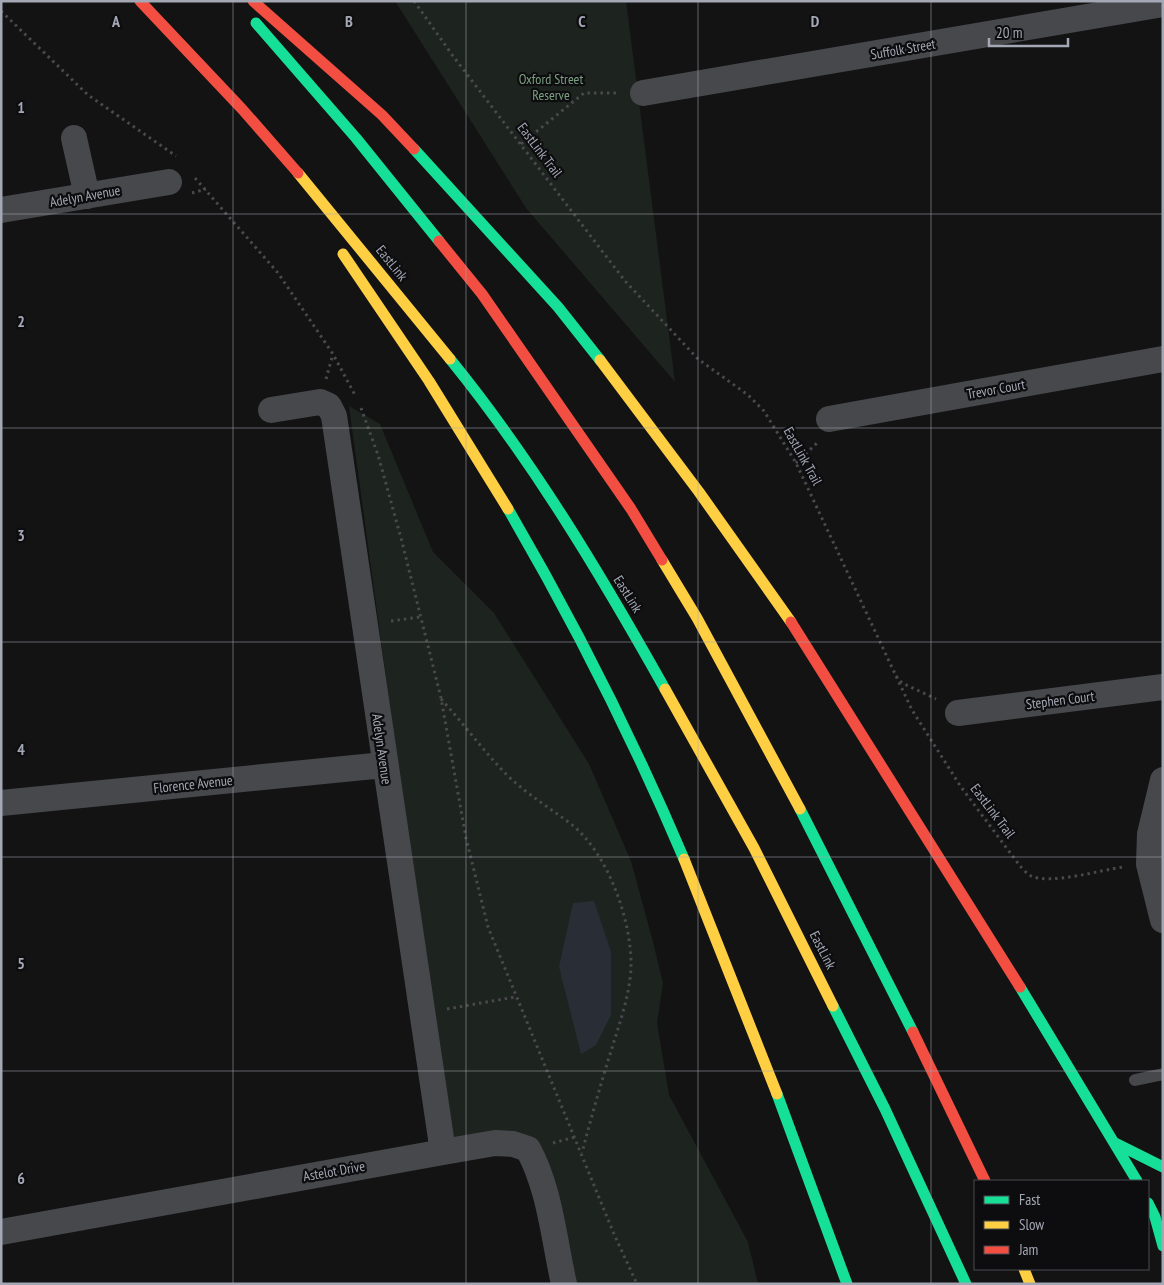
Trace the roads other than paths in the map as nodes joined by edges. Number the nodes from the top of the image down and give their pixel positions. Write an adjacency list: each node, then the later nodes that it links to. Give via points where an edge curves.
1 (140, 1): 6 (highway, EastLink)
2 (253, 1): 25 (highway, via 382,115 427,162 558,307 633,403 700,492 793,626)
3 (1163, 4): 5 (street, Suffolk Street)
4 (249, 16): 28 (highway, via 356,138 482,294 631,509 697,618 768,748 857,918)
5 (643, 93)
6 (242, 109): 10 (highway); 36 (highway, EastLink, via 331,211 470,384 527,462 589,559 686,723 754,848 885,1109)
7 (74, 138): 9 (street)
8 (169, 182): 9 (street, Adelyn Avenue)
9 (87, 196): 11 (street, Adelyn Avenue)
10 (309, 206)
11 (1, 210)
12 (338, 246): 35 (highway, via 460,427 585,648 650,781 689,871)
13 (1163, 359): 15 (street, Trevor Court)
14 (271, 410): 18 (street, Adelyn Avenue, via 320,402 329,406 334,416)
15 (829, 419)
16 (1163, 687): 17 (street, Stephen Court)
17 (958, 713)
18 (384, 765): 20 (street, Florence Avenue); 26 (street, Adelyn Avenue)
19 (1163, 780): 21 (street, via 1150,834)
20 (1, 803)
21 (1156, 863): 22 (street)
22 (1163, 920)
23 (1163, 1074): 24 (lane)
24 (1135, 1080)
25 (1115, 1142): 27 (highway); 29 (highway)
26 (442, 1152): 31 (street, Astelot Drive); 34 (street, Astelot Drive, via 494,1143 528,1149 542,1183)
27 (1163, 1166)
28 (985, 1180)
29 (1136, 1180)
30 (1149, 1205): 32 (highway)
31 (1, 1232)
32 (1163, 1246)
33 (1024, 1270): 37 (highway)
34 (564, 1284)
35 (847, 1284)
36 (966, 1284)
37 (1030, 1284)

